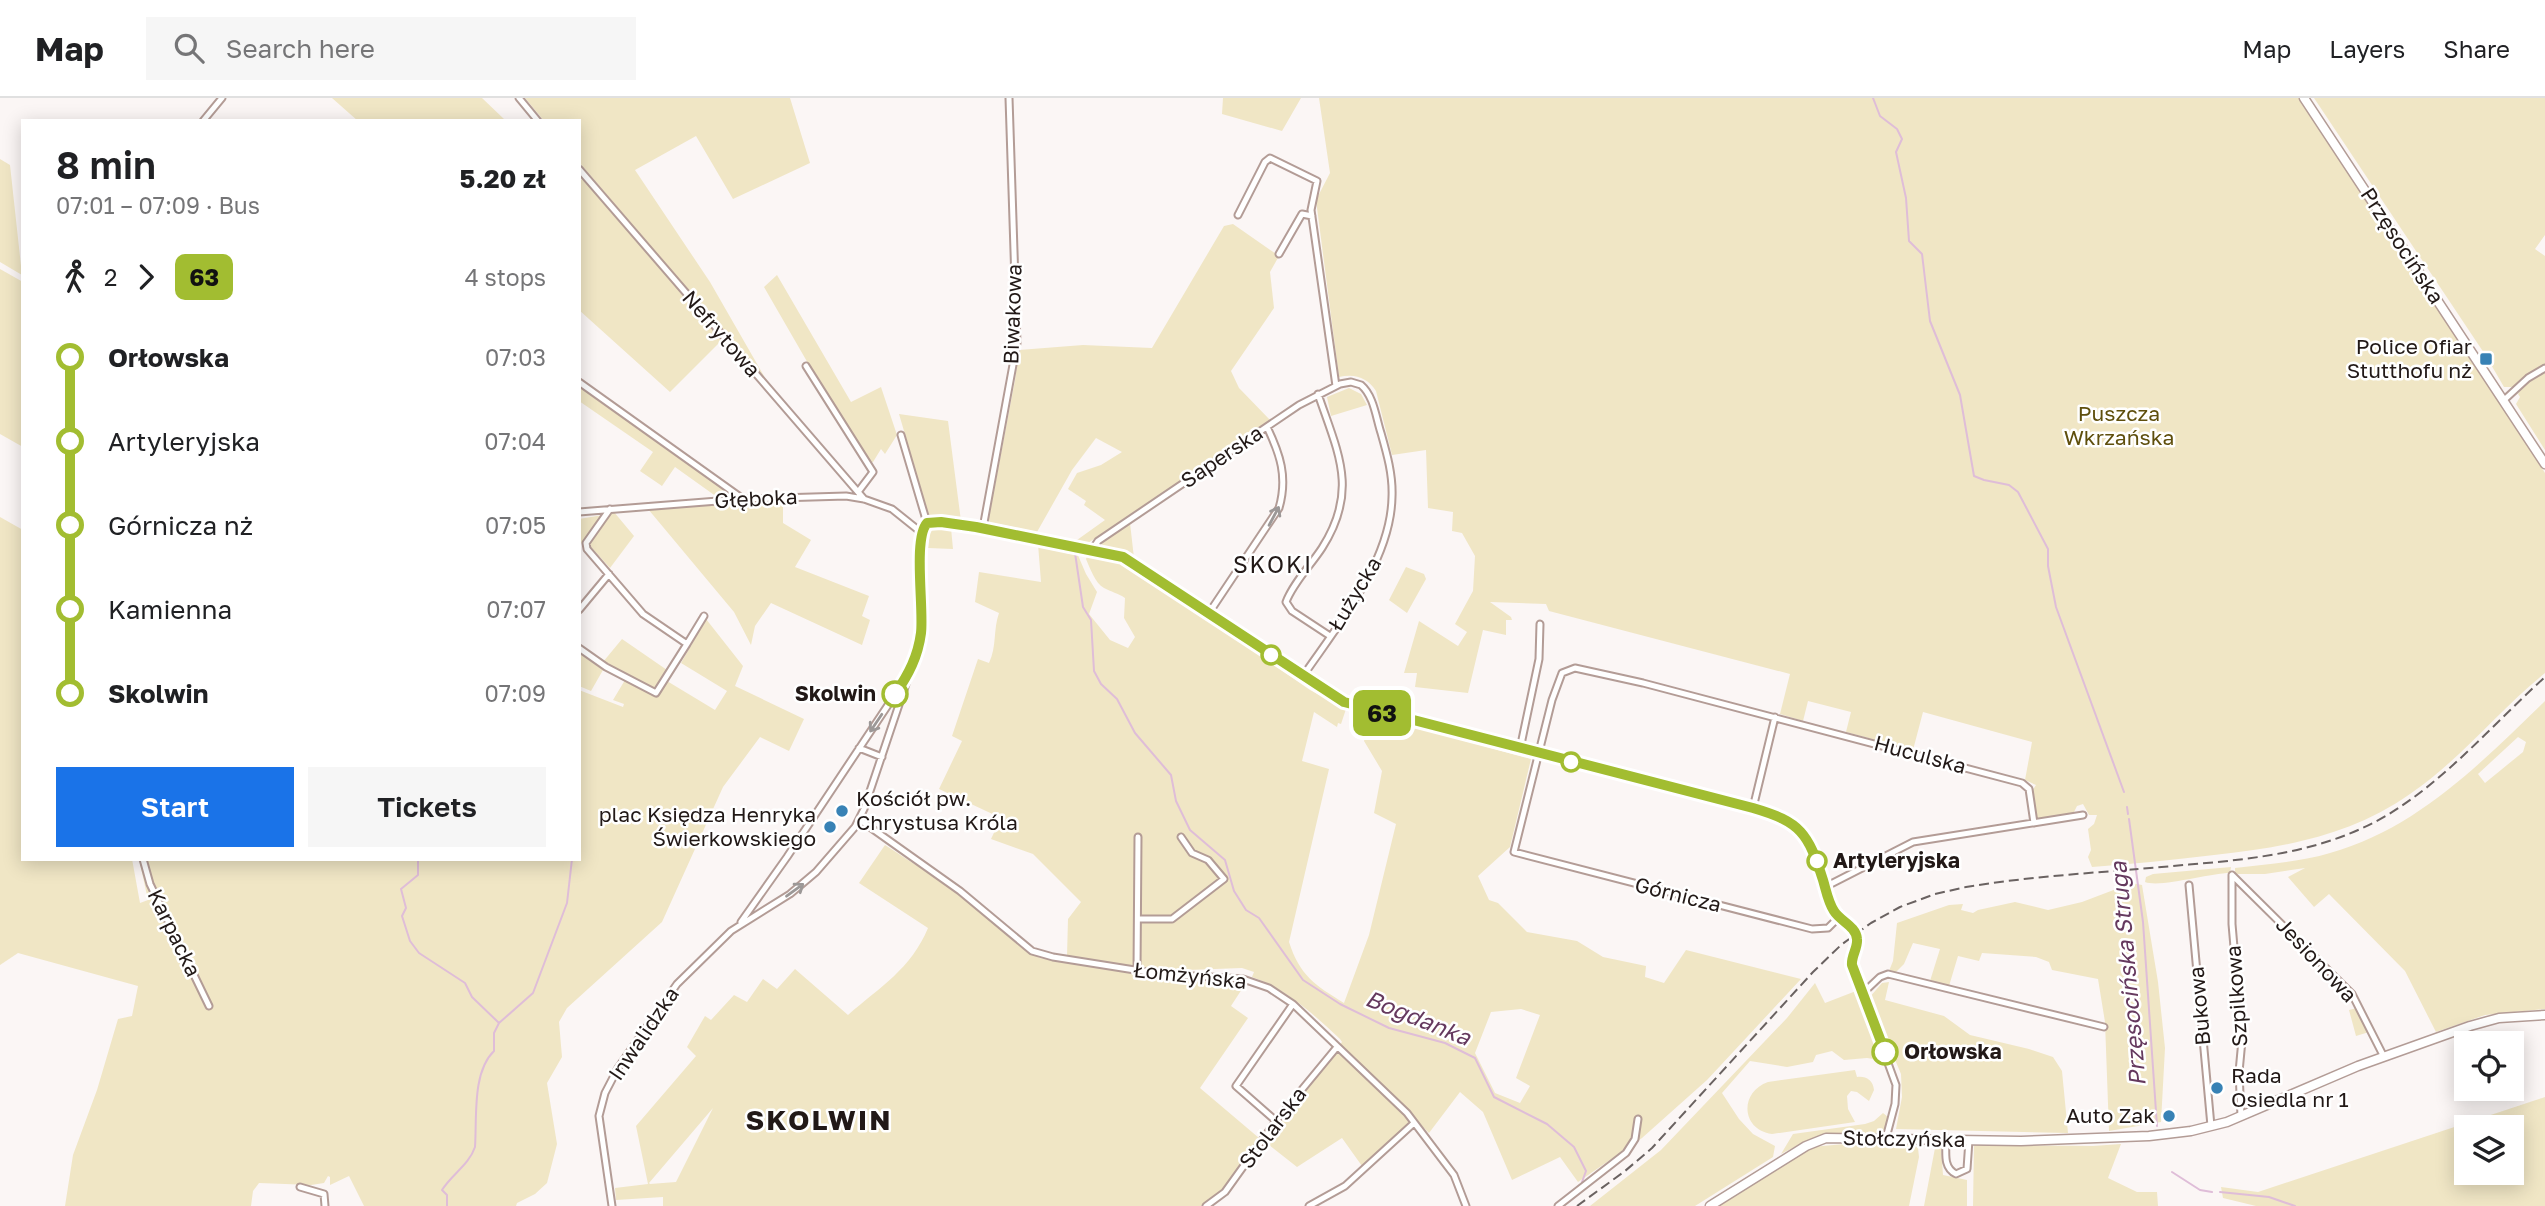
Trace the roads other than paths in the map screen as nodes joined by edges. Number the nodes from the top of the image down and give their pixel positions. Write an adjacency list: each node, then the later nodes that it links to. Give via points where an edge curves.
1 (222, 98): 5 (street)
2 (519, 98): 6 (street)
3 (1009, 98): 27 (street, Biwakowa, via 1017,344)
4 (2304, 98): 17 (street, Przęsocińska)
5 (206, 119)
6 (536, 119)
7 (581, 171): 21 (street, Nefrytowa)
8 (1238, 215): 9 (street, via 1270,158 1317,181)
9 (1312, 216): 10 (street, via 1302,214); 15 (street)
10 (1279, 254)
11 (806, 366): 21 (street, via 873,472)
12 (2545, 368): 17 (street)
13 (581, 383): 22 (street)
14 (1361, 385): 15 (street, Saperska, via 1347,382); 35 (street, Łużycka, via 1371,399 1387,454 1391,512 1380,555)
15 (1336, 386): 16 (street, Saperska)
16 (1318, 394): 18 (street, Saperska); 35 (street, via 1342,470 1342,502 1325,542 1286,602)
17 (2503, 401): 20 (street, Przęsocińska)
18 (1267, 427): 29 (street, Saperska, via 1098,541); 32 (street, one-way to 18, via 1279,508 1284,487 1282,464)
19 (901, 435): 26 (street)
20 (2545, 464)
21 (858, 492): 23 (street, Nefrytowa)
22 (743, 499): 23 (street, Głęboka); 24 (street, Głęboka)
23 (864, 499): 28 (street, Głęboka, via 892,509)
24 (610, 509): 25 (street, Głęboka); 30 (street, via 586,543)
25 (581, 512)
26 (927, 523): 27 (street); 28 (street, Inwalidzka)
27 (983, 528): 29 (street)
28 (922, 533): 38 (street, Inwalidzka, via 921,628)
29 (1093, 550): 32 (street, via 1129,560)
30 (609, 574): 31 (street); 36 (street, via 643,614)
31 (581, 607)
32 (1209, 614): 39 (street)
33 (704, 616): 36 (street)
34 (1540, 624): 44 (street, via 1539,659)
35 (1330, 636): 39 (street, Łużycka)
36 (687, 644): 37 (street, via 656,693)
37 (581, 649)
38 (913, 666): 40 (street, Inwalidzka); 41 (street, Inwalidzka)
39 (1303, 676): 44 (street, via 1344,702)
40 (892, 699): 41 (street); 43 (street, Inwalidzka, one-way to 43)
41 (900, 702): 46 (street, Inwalidzka)
42 (1775, 717): 45 (street, Huculska, via 1631,680 1568,669 1556,685); 47 (street); 50 (street, Huculska, via 2024,783)
43 (859, 748): 46 (street); 57 (street, Inwalidzka)
44 (1520, 749): 45 (street)
45 (1539, 754): 47 (street); 59 (street, Górnicza, via 1514,852 1812,929 1828,928)
46 (882, 757): 49 (street, Inwalidzka)
47 (1753, 808): 56 (street, via 1803,832)
48 (2083, 815): 50 (street)
49 (860, 820): 58 (street, Inwalidzka, one-way to 49, via 822,867); 62 (street, Łomżyńska, via 960,891 1032,951)
50 (2034, 823): 56 (street, via 1913,842)
51 (1181, 836): 60 (street, via 1192,853 1208,860 1224,880 1172,919)
52 (1138, 837): 60 (street)
53 (144, 861): 65 (street, Karpacka, via 150,884)
54 (2232, 875): 69 (street, Jesionowa, via 2352,994); 70 (street, Szpilkowa, via 2242,1045)
55 (2189, 885): 74 (street, Bukowa)
56 (1825, 887): 59 (street)
57 (761, 895): 58 (street); 61 (street, Inwalidzka)
58 (771, 906): 61 (street, Inwalidzka)
59 (1839, 918): 63 (street, via 1856,936 1852,963)
60 (1138, 919): 62 (street)
61 (737, 926): 80 (street, Inwalidzka, via 673,988 607,1089 599,1121)
62 (1137, 971): 64 (street, Łomżyńska, via 1244,979)
63 (1862, 994): 67 (street, via 1888,974); 75 (street, via 1896,1085)
64 (1293, 1003): 68 (street, Łomżyńska); 72 (street, via 1236,1086)
65 (209, 1006)
66 (2545, 1015): 69 (street, Stołczyńska, via 2488,1020)
67 (2104, 1027)
68 (1337, 1047): 72 (street, Stolarska); 73 (street, Łomżyńska)
69 (2384, 1057): 70 (street, Stołczyńska)
70 (2241, 1116): 74 (street, Stołczyńska)
71 (1638, 1119): 84 (street, via 1635,1139 1626,1153)
72 (1276, 1121): 81 (street, Stolarska, via 1225,1192)
73 (1414, 1123): 82 (street, via 1345,1186); 83 (street, Łomżyńska, via 1454,1175)
74 (2211, 1127): 77 (street, Stołczyńska, via 2116,1137)
75 (1886, 1138): 76 (street, Stołczyńska); 85 (street, Stołczyńska, via 1816,1141)
76 (1946, 1140): 77 (street, Stołczyńska); 77 (street, via 1947,1165 1956,1174 1967,1169)
77 (1969, 1140)
78 (300, 1187): 79 (street, via 324,1194)
79 (325, 1206)
80 (612, 1206)
81 (1206, 1206)
82 (1309, 1206)
83 (1466, 1206)
84 (1558, 1206)
85 (1710, 1206)

